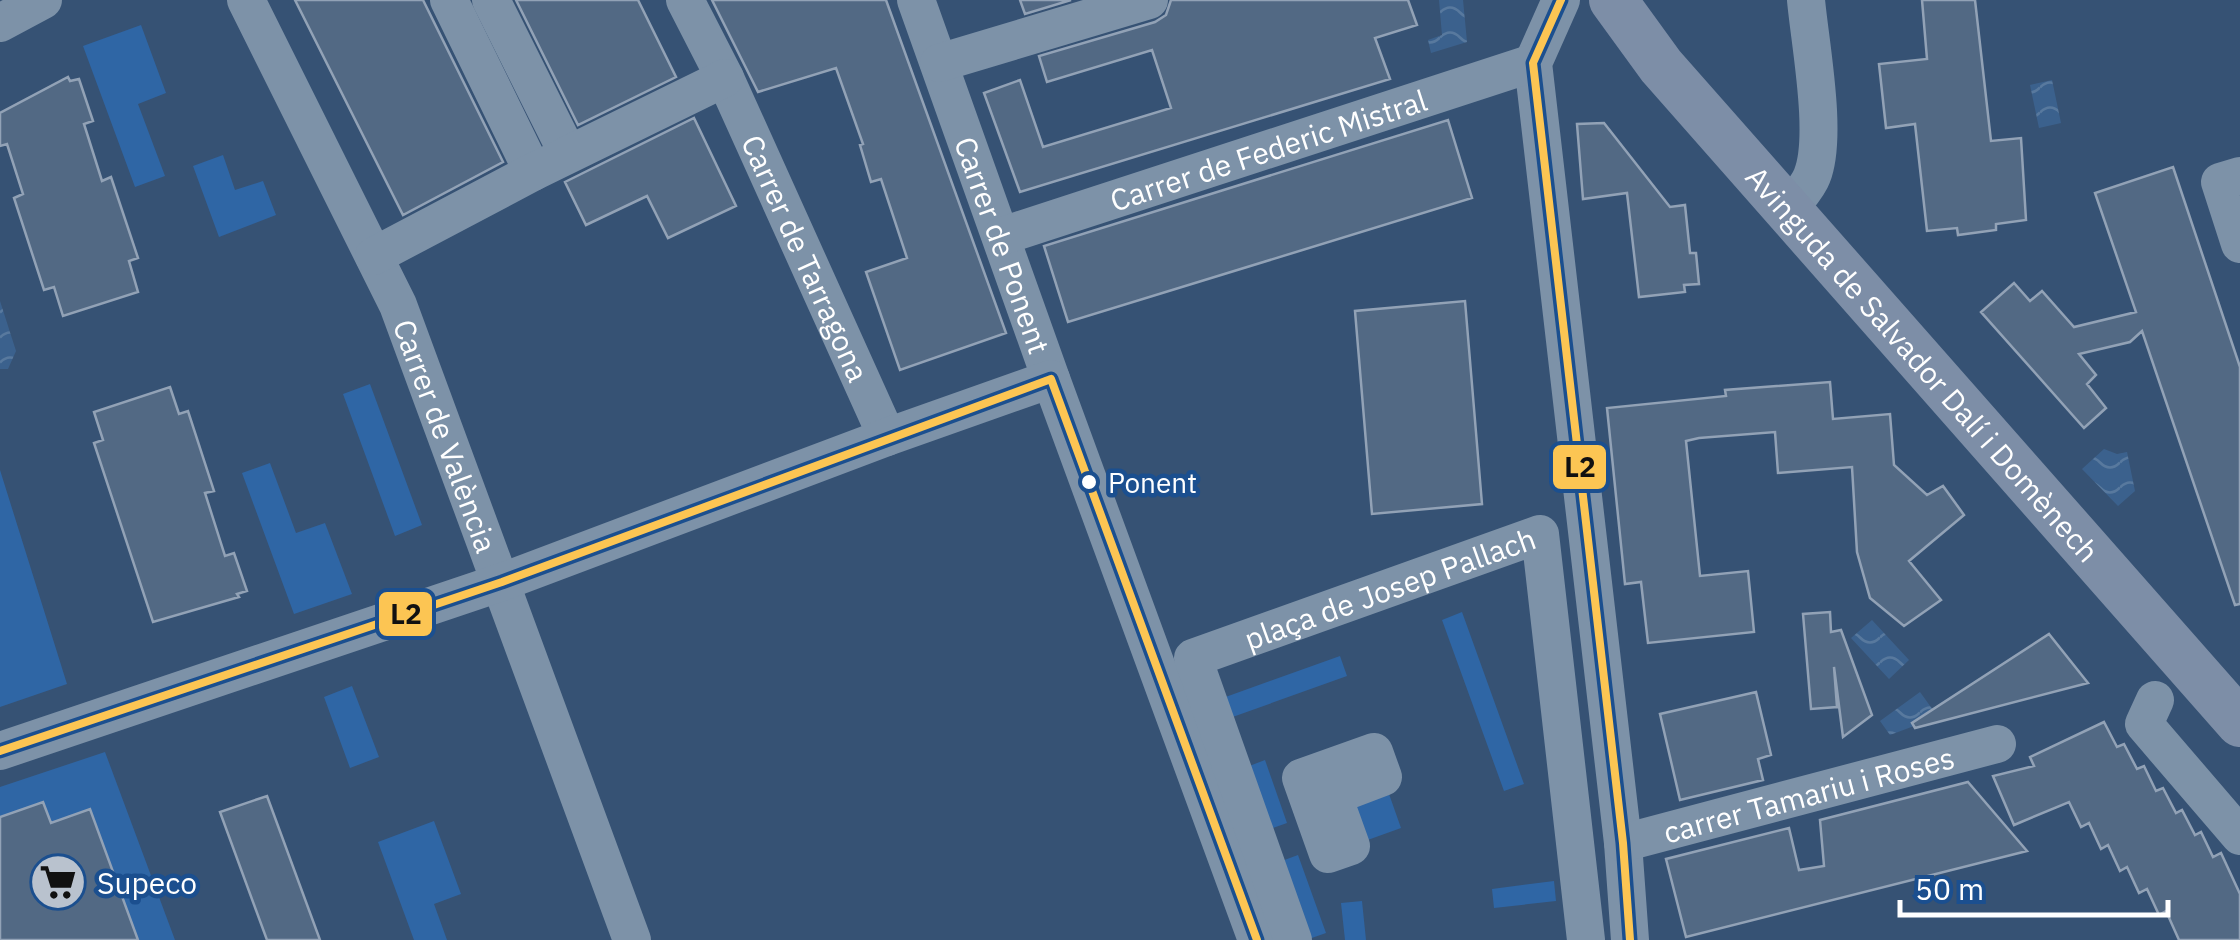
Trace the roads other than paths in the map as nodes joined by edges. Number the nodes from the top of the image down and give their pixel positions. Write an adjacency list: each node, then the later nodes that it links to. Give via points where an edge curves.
1 (246, 0): 19 (street, Carrer de València)
2 (449, 0): 14 (street)
3 (491, 0): 13 (street)
4 (685, 0): 12 (street, Carrer de Tarragona)
5 (916, 0): 10 (street, Carrer de Ponent)
6 (1149, 0): 10 (street)
7 (1561, 0): 11 (street)
8 (1612, 0): 16 (main road, Avinguda de Salvador Dalí i Domènech, via 1661,66)
9 (1806, 0): 16 (street, via 1817,150 1812,176)
10 (939, 63): 17 (street, Carrer de Ponent)
11 (1533, 63): 17 (street, Carrer de Federic Mistral); 28 (street)
12 (725, 78): 13 (street); 21 (street, Carrer de Tarragona)
13 (568, 154): 14 (street)
14 (533, 172): 19 (street)
15 (2240, 176): 18 (street, via 2220,182)
16 (1790, 208): 24 (main road, Avinguda de Salvador Dalí i Domènech)
17 (1002, 236): 20 (street, Carrer de Ponent)
18 (2240, 244)
19 (374, 256): 22 (street, Carrer de València)
20 (1051, 379): 21 (street); 30 (street, Carrer de Ponent)
21 (887, 437): 22 (street)
22 (502, 582): 26 (street); 29 (street, Carrer de València)
23 (2156, 700): 27 (street, via 2144,724)
24 (2240, 723)
25 (1997, 744): 28 (street, carrer Tamariu i Roses)
26 (0, 751)
27 (2240, 836)
28 (1623, 843): 33 (street)
29 (632, 940)
30 (1257, 940)
31 (1293, 940): 32 (street, plaça de Josep Pallach, via 1192,658 1540,534)
32 (1586, 940)
33 (1630, 940)

